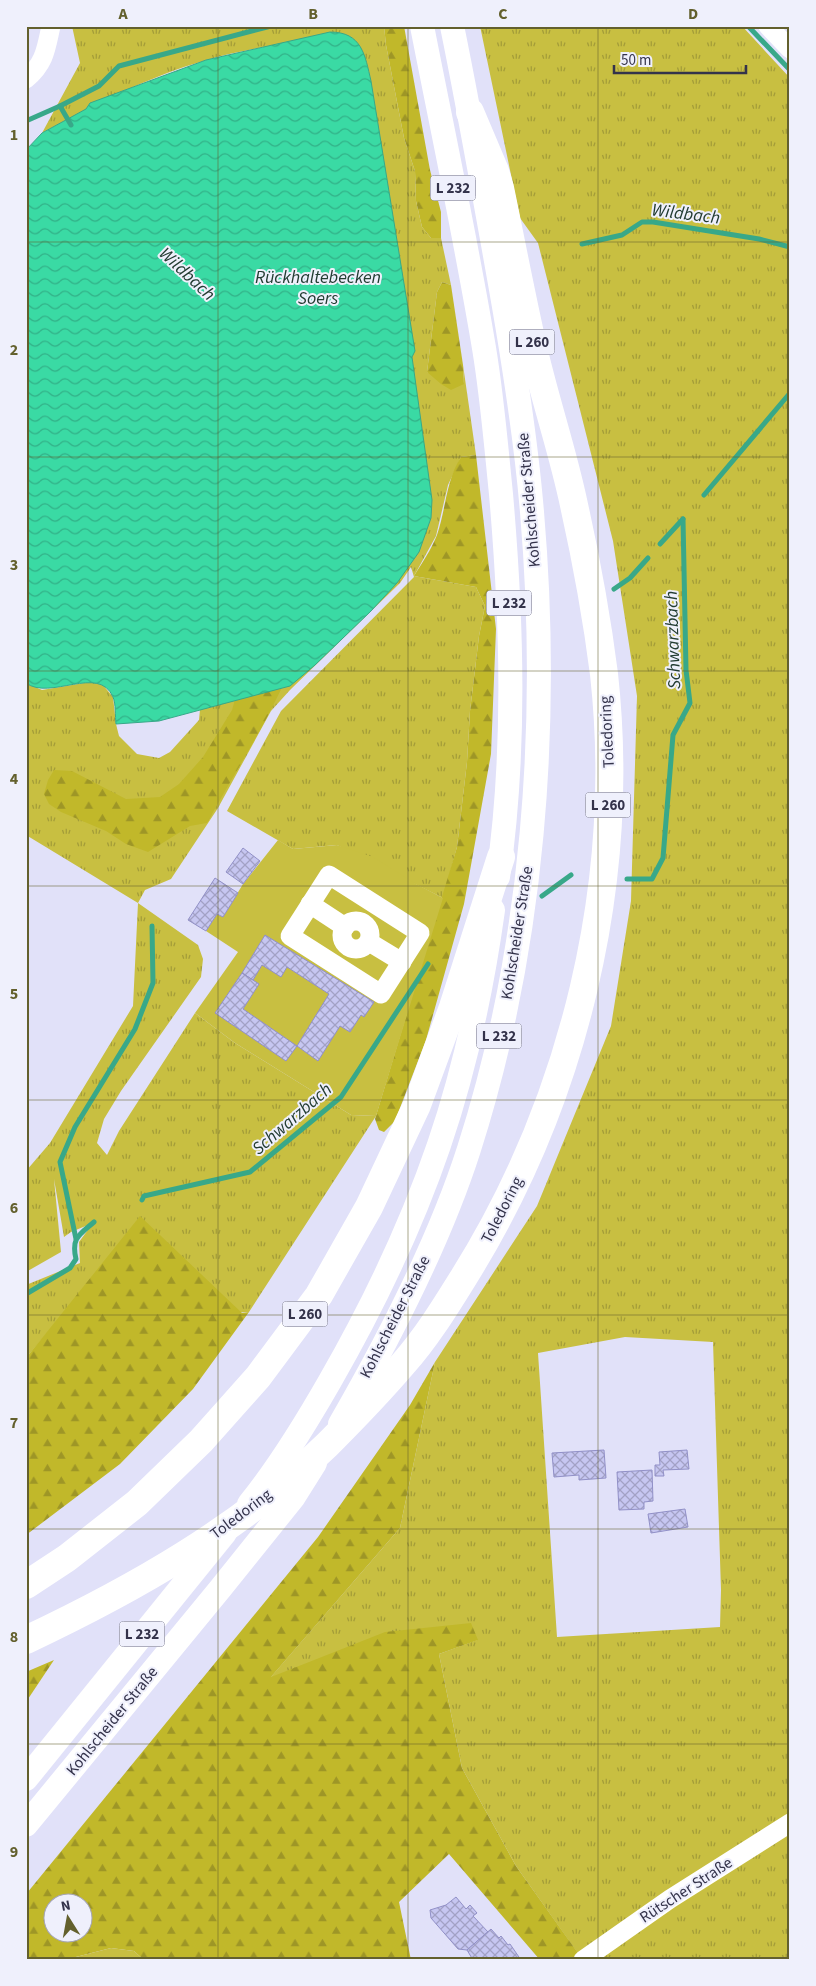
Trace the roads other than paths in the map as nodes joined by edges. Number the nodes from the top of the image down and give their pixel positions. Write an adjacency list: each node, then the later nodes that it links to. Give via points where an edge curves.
1 (51, 26): 6 (street, via 44,58)
2 (422, 26): 8 (main road, Kohlscheider Straße / L 232, via 484,350 496,441 509,600 511,683 508,780)
3 (452, 26): 7 (main road, Kohlscheider Straße / L 232)
4 (768, 26): 5 (street)
5 (790, 49)
6 (26, 79)
7 (470, 112): 12 (highway, Toledoring / L 260, via 500,188 534,349 574,503 604,672 610,778 602,882 591,952 572,1034 546,1115 485,1245 442,1312 398,1369 326,1445 223,1530 158,1572); 15 (main road, Kohlscheider Straße / L 232, via 524,430 532,513 539,681 525,898 501,1029 486,1087 468,1150 420,1272 342,1422 287,1505)
8 (501, 857): 11 (highway, L 260, via 453,1007 417,1105 368,1208 319,1295 258,1377 201,1441 137,1503 67,1558); 13 (main road, Kohlscheider Straße / L 232, via 472,1026 440,1144 402,1239 352,1342 260,1491)
9 (310, 904): 10 (street, via 345,928 343,939 350,948 361,949 369,942); 10 (street, via 329,875 338,880 420,933); 10 (street, via 290,936 372,989 381,994)
10 (402, 962)
11 (26, 1585)
12 (26, 1640)
13 (26, 1779)
14 (790, 1822): 16 (street, Rütscher Straße)
15 (26, 1825)
16 (583, 1960)

